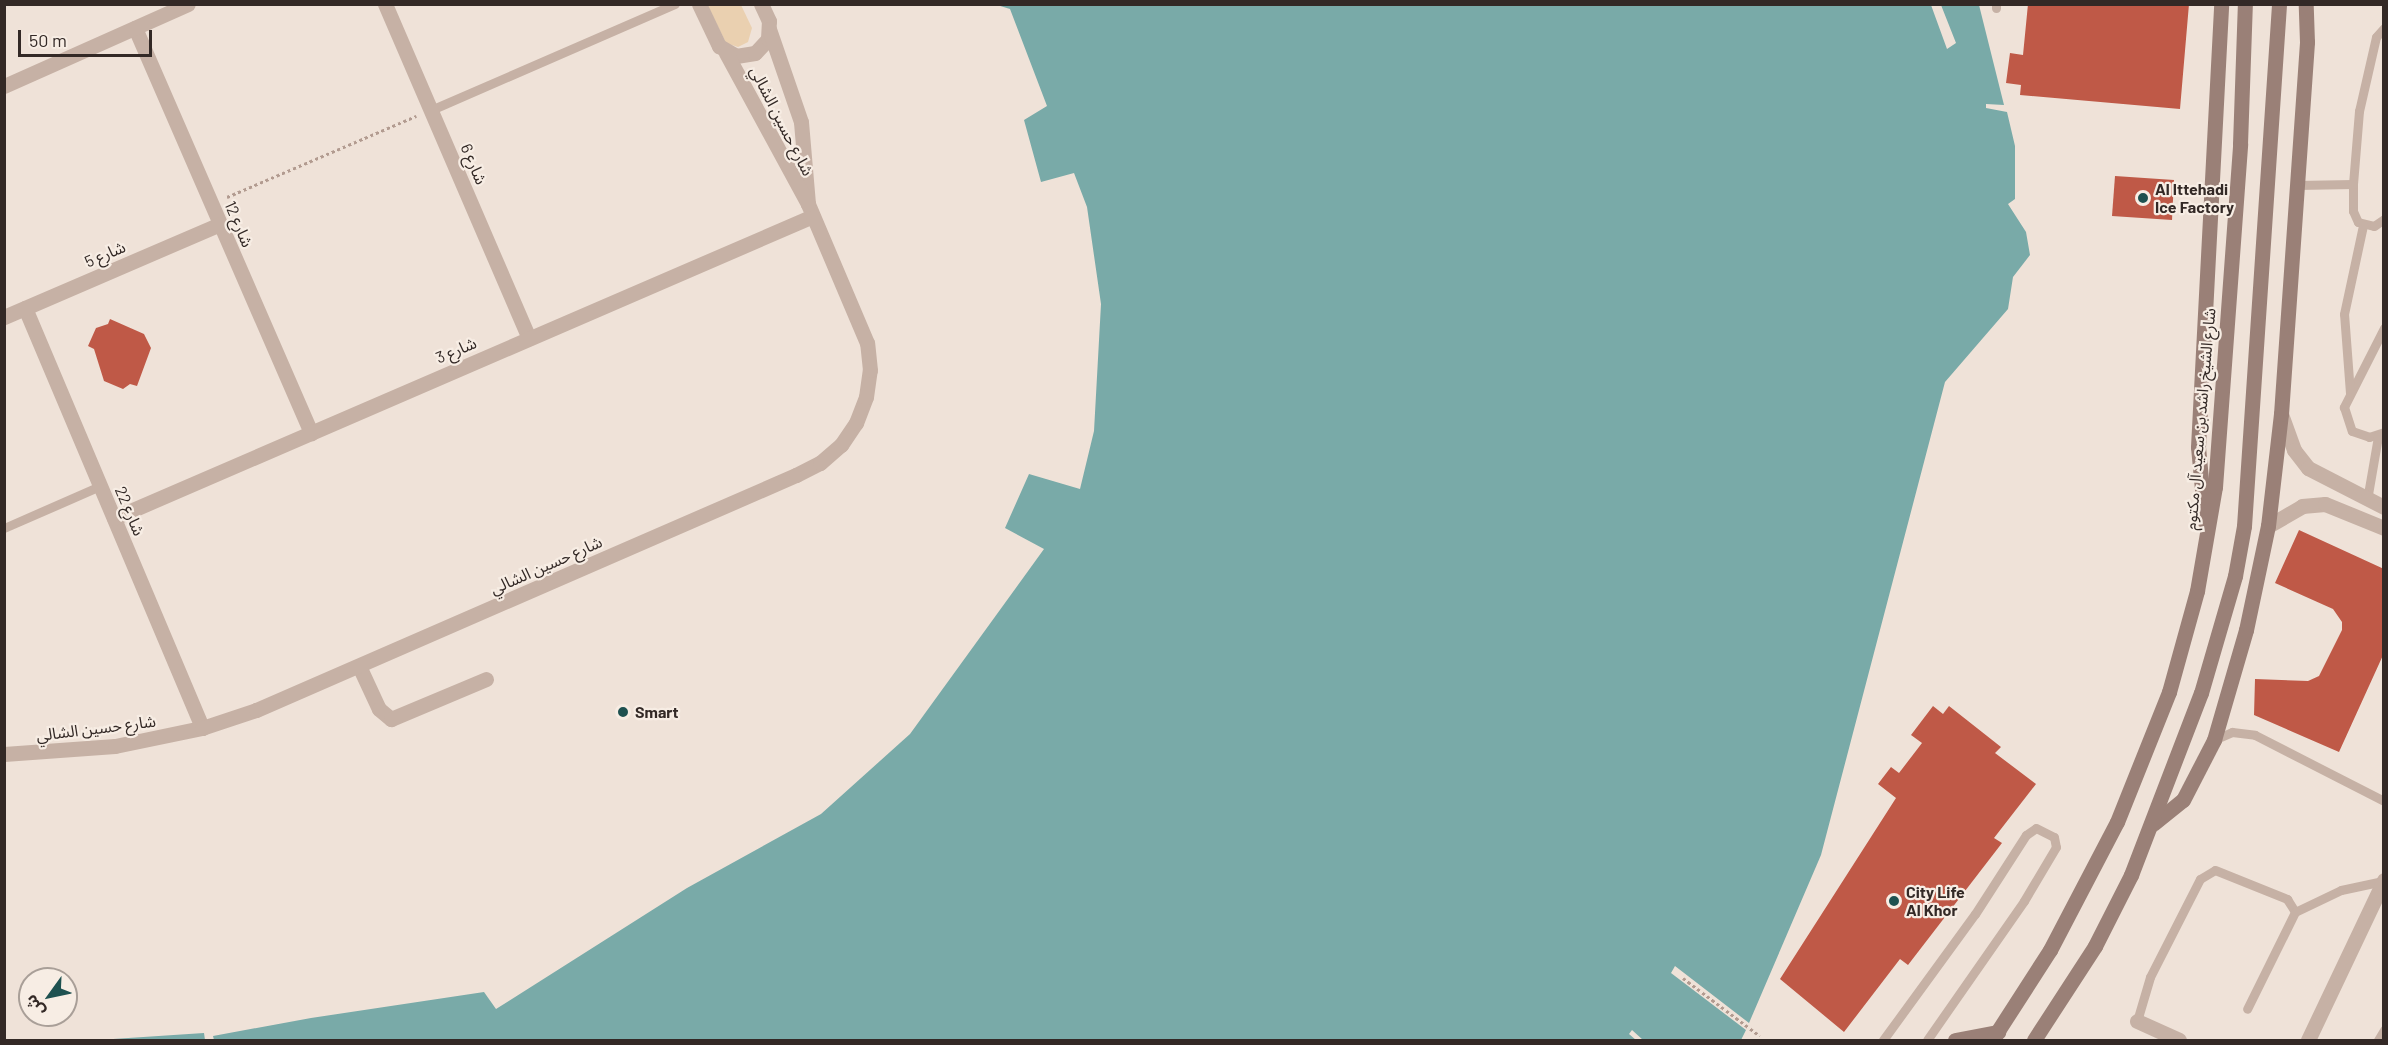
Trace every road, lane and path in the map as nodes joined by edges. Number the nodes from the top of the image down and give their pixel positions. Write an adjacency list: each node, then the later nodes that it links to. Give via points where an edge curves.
1 (188, 4): 11 (street)
2 (385, 4): 17 (street, شارع 6)
3 (675, 4): 17 (lane)
4 (699, 4): 15 (street, شارع حسين الشالي)
5 (761, 4): 13 (street, شارع حسين الشالي)
6 (2221, 4): 40 (main road, via 2198,447)
7 (2245, 4): 40 (main road, شارع الشيخ راشد بن سعيد آل مكتوم, via 2240,144 2216,487)
8 (2279, 4): 47 (main road, via 2244,526 2235,576 2201,693)
9 (2298, 4): 14 (main road)
10 (2306, 4): 14 (main road)
11 (135, 28): 16 (street); 20 (street, شارع 12)
12 (2384, 28): 18 (lane, via 2376,37 2359,111)
13 (770, 29): 15 (street, via 755,53); 21 (street, شارع حسين الشالي, via 801,122)
14 (2307, 42): 19 (main road)
15 (726, 53): 21 (street, شارع حسين الشالي)
16 (4, 86)
17 (431, 110): 20 (path); 28 (street, شارع 6)
18 (2353, 184): 19 (lane); 24 (lane, via 2353,212)
19 (2297, 185): 30 (main road)
20 (211, 204): 23 (street, شارع 12)
21 (810, 210): 28 (street, شارع 3); 41 (street, شارع حسين الشالي, via 867,344 870,370 866,398 841,445 820,463 796,475)
22 (2384, 219): 24 (lane, via 2374,226)
23 (220, 224): 25 (street, شارع 5); 31 (street, شارع 12)
24 (2363, 225): 29 (lane, via 2344,314)
25 (25, 308): 26 (street, شارع 5); 33 (street, شارع 22)
26 (4, 317)
27 (2384, 328): 29 (lane)
28 (529, 338): 31 (street, شارع 3)
29 (2350, 393): 32 (lane, via 2344,407 2347,424 2360,435)
30 (2281, 414): 34 (street, via 2294,450 2308,468); 37 (main road)
31 (310, 433): 36 (street, شارع 3)
32 (2381, 434): 34 (lane)
33 (100, 486): 36 (street, شارع 22); 38 (lane)
34 (2367, 500): 35 (street)
35 (2384, 507)
36 (114, 518): 43 (street, شارع 22)
37 (2268, 526): 39 (street, via 2302,506 2325,504); 44 (main road, via 2246,630)
38 (4, 528)
39 (2384, 528)
40 (2208, 539): 55 (main road, شارع الشيخ راشد بن سعيد آل مكتوم, via 2184,642 2136,780 2074,908)
41 (359, 666): 42 (street, via 378,709 391,719); 43 (street, شارع حسين الشالي, via 256,710)
42 (486, 679)
43 (202, 728): 45 (street, شارع حسين الشالي, via 115,746)
44 (2214, 740): 46 (lane, via 2232,732 2255,735); 47 (main road, via 2183,800)
45 (4, 754)
46 (2384, 801)
47 (2153, 824): 59 (main road, via 2095,946)
48 (2383, 881): 49 (lane, via 2341,890); 61 (street)
49 (2295, 912): 51 (lane); 52 (lane, via 2287,899 2253,884 2222,872 2204,874 2150,977)
50 (1683, 978): 54 (path)
51 (2247, 1009)
52 (2137, 1021): 60 (street)
53 (2384, 1030): 62 (lane)
54 (1760, 1036)
55 (1995, 1036): 58 (main road)
56 (1883, 1041): 57 (lane, via 2026,835 2036,828 2054,837 2058,844 2024,901)
57 (1928, 1041)
58 (1955, 1041)
59 (2034, 1041)
60 (2179, 1041)
61 (2308, 1041)
62 (2378, 1041)

